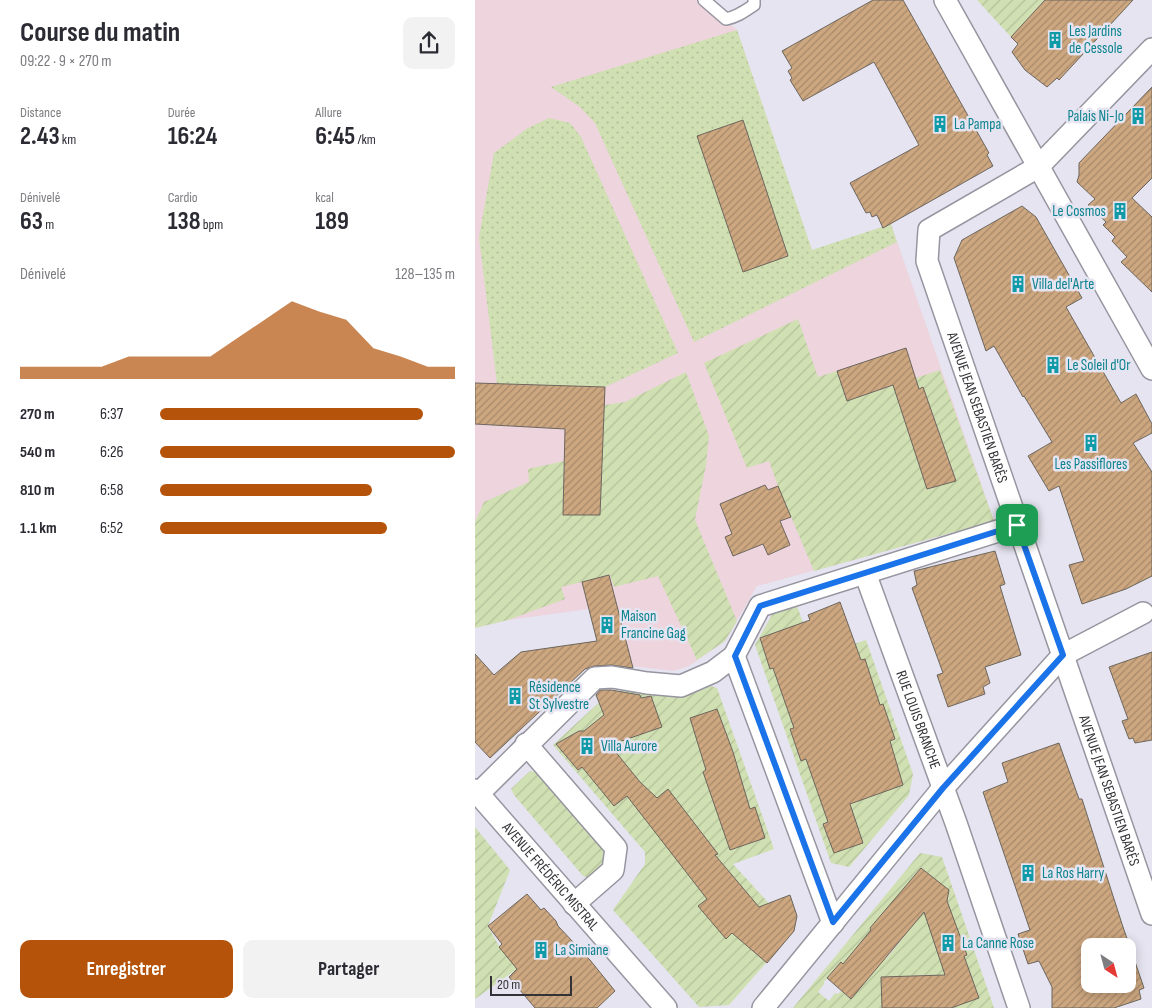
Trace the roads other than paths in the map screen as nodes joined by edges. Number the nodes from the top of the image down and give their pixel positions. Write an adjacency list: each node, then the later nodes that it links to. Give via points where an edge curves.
1 (704, 0): 2 (lane, via 726,19 754,5)
2 (754, 0)
3 (945, 0): 5 (street)
4 (1152, 49): 5 (street, AVENUE JEAN SEBASTIEN BARÈS)
5 (1038, 167): 6 (street); 7 (street, AVENUE JEAN SEBASTIEN BARÈS, via 929,230 927,261)
6 (1152, 369)
7 (1017, 525): 8 (street); 10 (street, AVENUE JEAN SEBASTIEN BARÈS)
8 (865, 573): 11 (street, via 760,606); 13 (street, RUE LOUIS BRANCHE)
9 (1143, 613): 10 (street)
10 (1063, 655): 13 (street); 16 (street, AVENUE JEAN SEBASTIEN BARÈS)
11 (735, 656): 12 (street, via 713,672 681,686 612,677 595,678); 17 (street)
12 (526, 744): 14 (street); 15 (street, via 616,848 613,870)
13 (943, 788): 17 (street); 20 (street, RUE LOUIS BRANCHE)
14 (477, 792): 15 (street, AVENUE FRÉDÉRIC MISTRAL)
15 (574, 904): 18 (street, AVENUE FRÉDÉRIC MISTRAL)
16 (1152, 914)
17 (833, 922): 19 (street)
18 (666, 1008)
19 (763, 1008)
20 (1019, 1008)

